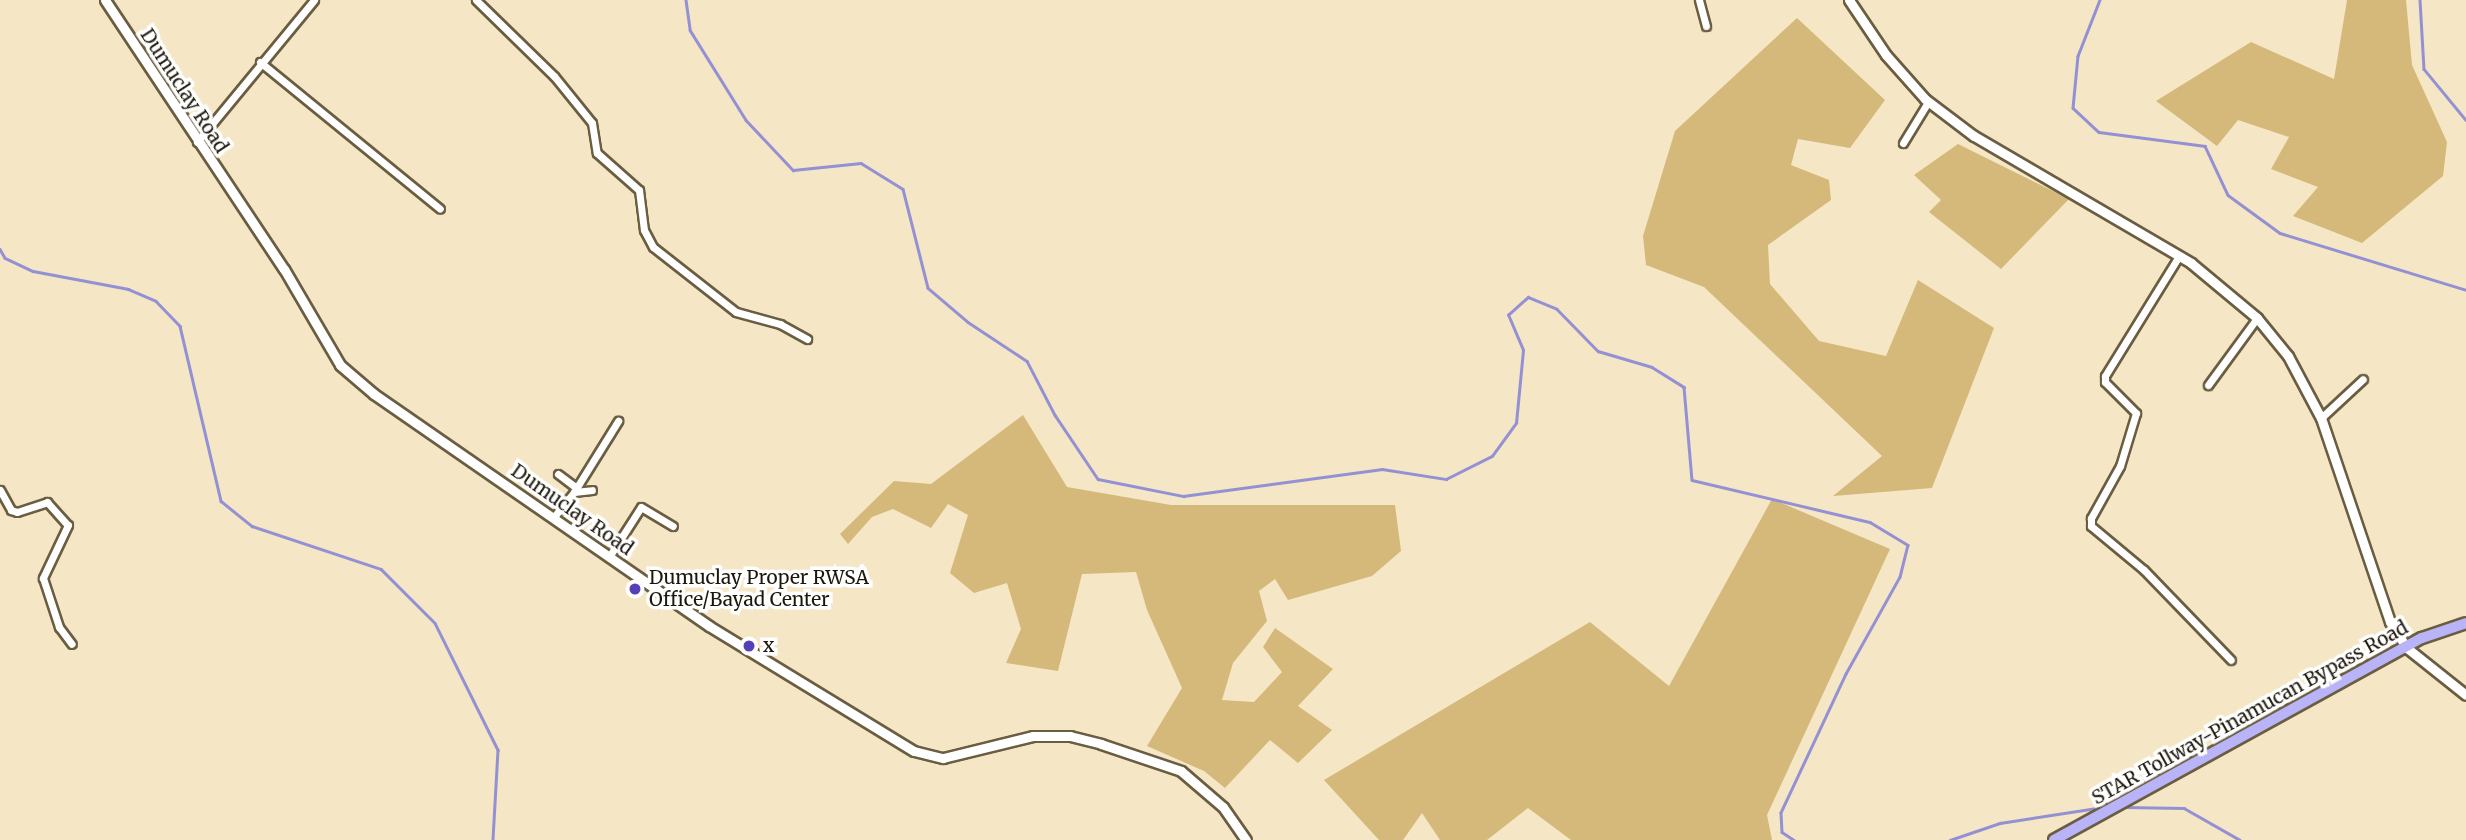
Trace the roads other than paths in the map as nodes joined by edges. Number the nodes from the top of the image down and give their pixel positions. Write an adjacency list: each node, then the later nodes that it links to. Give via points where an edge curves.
1 (105, 0): 9 (street, Dumuclay Road)
2 (314, 0): 7 (street)
3 (476, 0): 14 (street, via 554,76 592,123 597,153 639,190 644,230 653,247 736,312 780,324)
4 (1699, 0): 6 (street)
5 (1849, 0): 8 (street, via 1885,55)
6 (1706, 26)
7 (260, 62): 9 (street); 11 (street)
8 (1928, 102): 10 (street); 12 (street, via 1974,136)
9 (197, 143): 23 (street, Dumuclay Road, via 284,270 340,365 374,394)
10 (1903, 143)
11 (440, 209)
12 (2179, 256): 13 (street); 29 (street, via 2105,376 2105,382 2136,413 2120,466 2091,526 2144,570)
13 (2258, 318): 16 (street); 17 (street, via 2288,356)
14 (807, 339)
15 (2362, 379): 17 (street)
16 (2208, 385)
17 (2321, 418): 28 (street, via 2376,592)
18 (618, 421): 20 (street)
19 (558, 474): 20 (street)
20 (574, 489): 22 (street); 23 (street)
21 (0, 490): 27 (street, via 11,510 47,502 68,525 43,578 59,627)
22 (592, 490)
23 (553, 519): 25 (street, Dumuclay Road)
24 (673, 526): 25 (street, via 642,507)
25 (609, 557): 31 (street, Dumuclay Road, via 709,626 914,751 943,758 1033,736 1070,736 1101,744 1181,771 1223,807)
26 (2466, 623): 28 (main road, STAR Tollway-Pinamucan Bypass Road, via 2440,630)
27 (72, 644)
28 (2407, 648): 30 (street); 32 (main road, STAR Tollway-Pinamucan Bypass Road)
29 (2231, 660)
30 (2466, 695)
31 (1246, 840)
32 (2054, 840)

